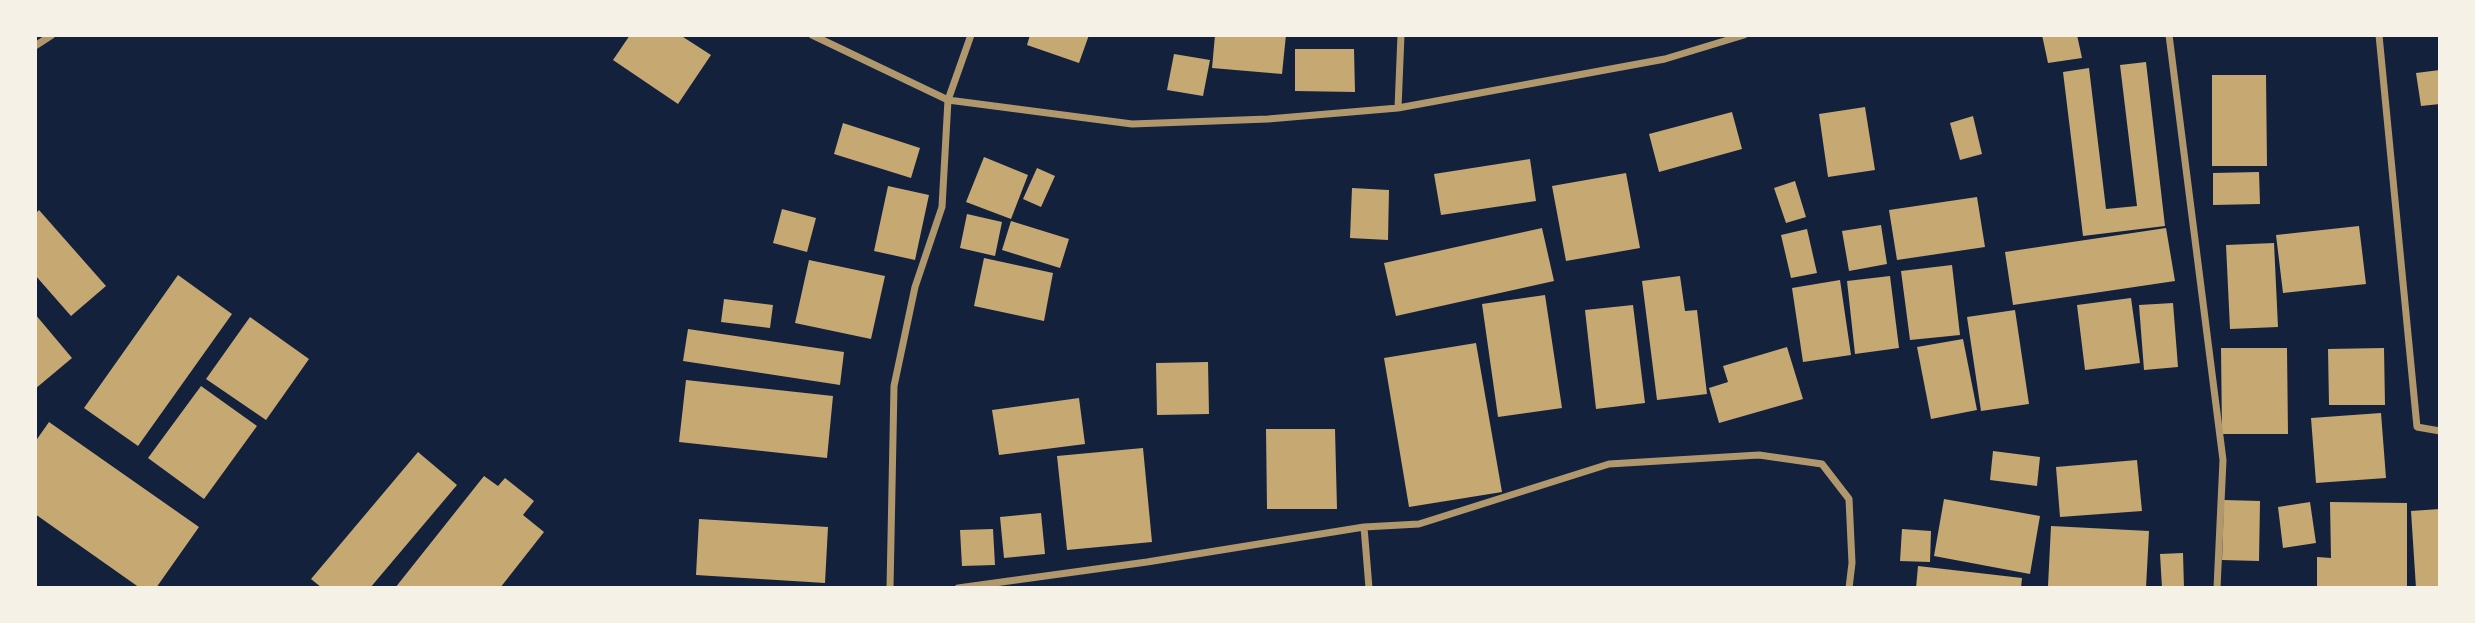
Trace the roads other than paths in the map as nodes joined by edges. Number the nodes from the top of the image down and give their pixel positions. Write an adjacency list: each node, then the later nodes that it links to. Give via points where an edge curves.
1 (52, 35): 8 (street)
2 (811, 35): 9 (street)
3 (971, 35): 9 (street)
4 (1401, 35): 10 (street)
5 (1744, 35): 10 (street, via 1665,59)
6 (2169, 35): 17 (street, via 2223,460)
7 (2379, 35): 11 (street, via 2417,427)
8 (35, 46)
9 (948, 100): 10 (street, via 1132,124); 13 (street, via 942,207 915,287 894,386)
10 (1398, 108)
11 (2440, 431)
12 (1364, 527): 14 (street); 15 (street); 16 (street, via 1419,524 1609,464 1759,455 1822,464 1849,499)
13 (890, 588)
14 (958, 588)
15 (1369, 588)
16 (1849, 588)
17 (2217, 588)

